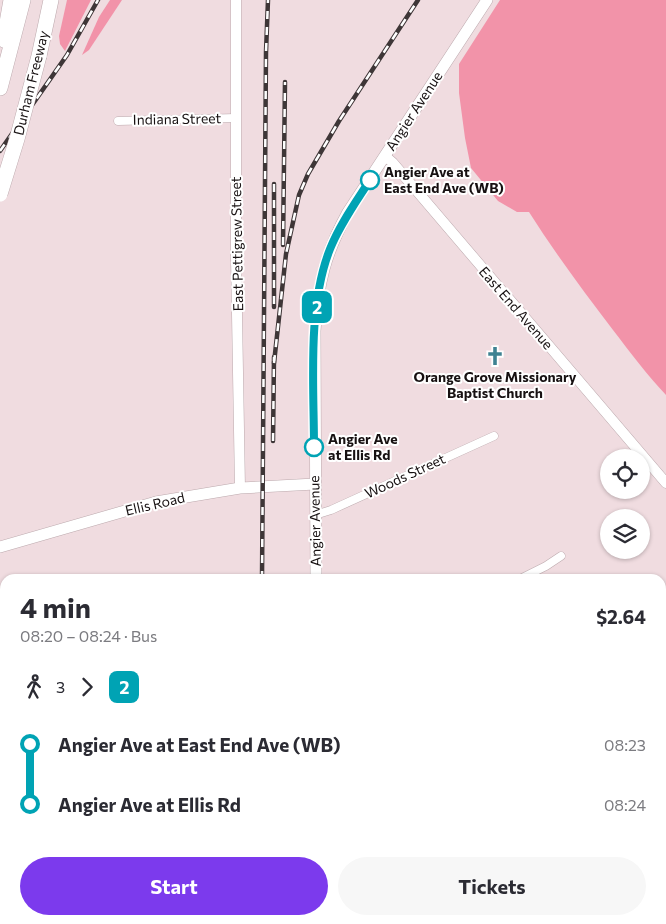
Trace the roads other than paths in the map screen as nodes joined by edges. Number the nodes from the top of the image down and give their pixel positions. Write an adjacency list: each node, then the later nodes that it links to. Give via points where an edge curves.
1 (11, 0): 6 (highway)
2 (23, 0): 7 (highway, Durham Freeway)
3 (51, 0): 11 (highway, Durham Freeway, bridge, via 39,56)
4 (236, 0): 8 (street, East Pettigrew Street)
5 (487, 0): 10 (main road, Angier Avenue)
6 (0, 65)
7 (0, 88)
8 (236, 118): 9 (street, Indiana Street); 15 (street, East Pettigrew Street)
9 (118, 121)
10 (385, 156): 13 (main road, Angier Avenue, via 348,212 323,269 315,331); 14 (street, East End Avenue)
11 (0, 194)
12 (494, 436): 16 (street, Woods Street)
13 (315, 484): 15 (main road, Ellis Road); 16 (main road, Angier Avenue)
14 (666, 484)
15 (240, 488): 17 (main road, Ellis Road, via 143,505)
16 (315, 515): 19 (main road, Angier Avenue)
17 (0, 547)
18 (561, 556): 20 (street)
19 (316, 574)
20 (530, 574)

